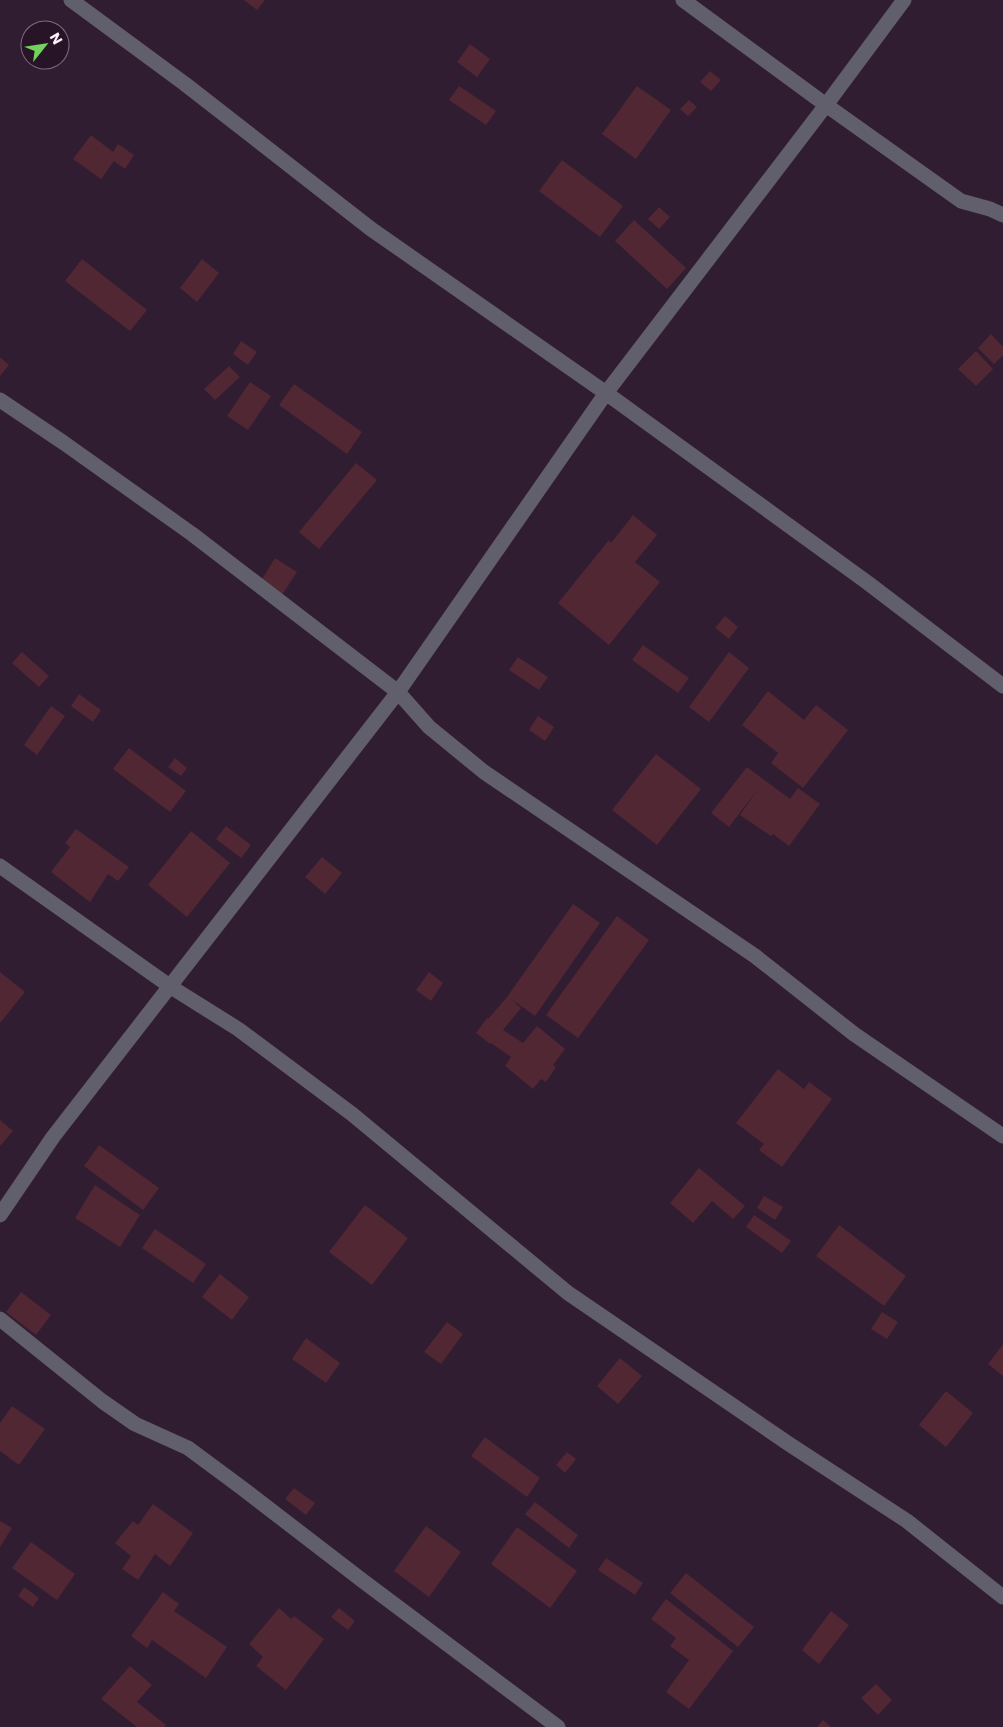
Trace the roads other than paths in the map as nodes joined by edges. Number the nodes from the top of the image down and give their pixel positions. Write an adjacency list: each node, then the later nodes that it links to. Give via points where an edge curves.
1 (71, 0): 6 (street, via 185,84 371,230)
2 (683, 0): 4 (street)
3 (904, 0): 4 (street)
4 (826, 105): 5 (street, via 961,201); 6 (street)
5 (1003, 215)
6 (606, 393): 8 (street, via 868,583); 9 (street)
7 (0, 400): 9 (street, via 192,534)
8 (1003, 686)
9 (398, 692): 11 (street); 12 (street, via 428,727 484,772 755,956 854,1034)
10 (0, 866): 11 (street)
11 (171, 987): 13 (street, via 53,1137); 15 (street, via 238,1029 352,1114 568,1293 907,1521)
12 (1003, 1136)
13 (0, 1215)
14 (0, 1319): 16 (street, via 102,1401 136,1424 188,1448)
15 (1003, 1597)
16 (558, 1727)

